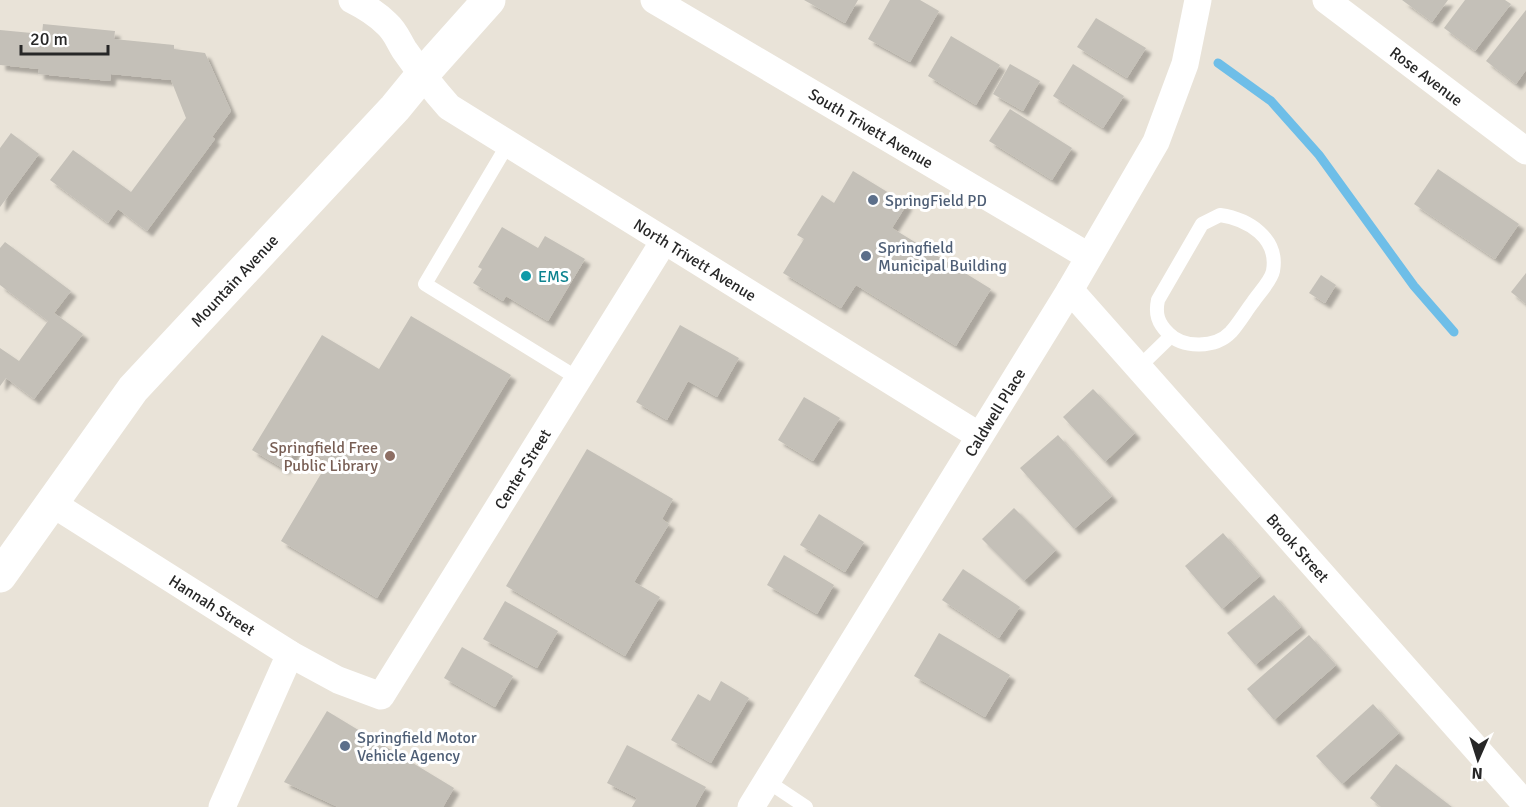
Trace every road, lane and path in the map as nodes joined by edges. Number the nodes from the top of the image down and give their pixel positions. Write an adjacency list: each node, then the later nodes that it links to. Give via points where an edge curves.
1 (352, 0): 6 (street, North Trivett Avenue, via 387,24)
2 (489, 0): 6 (street, Mountain Avenue)
3 (654, 0): 10 (street, South Trivett Avenue)
4 (1326, 0): 8 (street, Rose Avenue)
5 (1196, 13): 10 (street, Caldwell Place, via 1185,64 1156,142)
6 (422, 75): 7 (street, North Trivett Avenue, via 449,107); 16 (street, Mountain Avenue, via 396,108 133,389)
7 (508, 144): 9 (street, North Trivett Avenue); 14 (lane, via 425,284)
8 (1526, 151)
9 (664, 241): 14 (street, Center Street); 15 (street, North Trivett Avenue)
10 (1088, 256): 11 (street, Caldwell Place)
11 (1070, 290): 13 (street, Brook Street); 15 (street, Caldwell Place)
12 (1171, 336): 12 (lane, via 1197,345 1230,333 1273,273 1273,253 1259,231 1220,215 1202,224 1158,300 1160,324); 13 (lane)
13 (1139, 367): 21 (street, Brook Street)
14 (579, 379): 19 (street, Center Street)
15 (978, 435): 20 (street, Caldwell Place)
16 (50, 502): 17 (street, Mountain Avenue); 18 (street, Hannah Street)
17 (0, 576)
18 (290, 654): 19 (street, Hannah Street, via 338,680); 22 (street)
19 (381, 696)
20 (766, 781): 23 (street, Caldwell Place); 24 (lane)
21 (1526, 805)
22 (222, 807)
23 (751, 807)
24 (806, 807)

